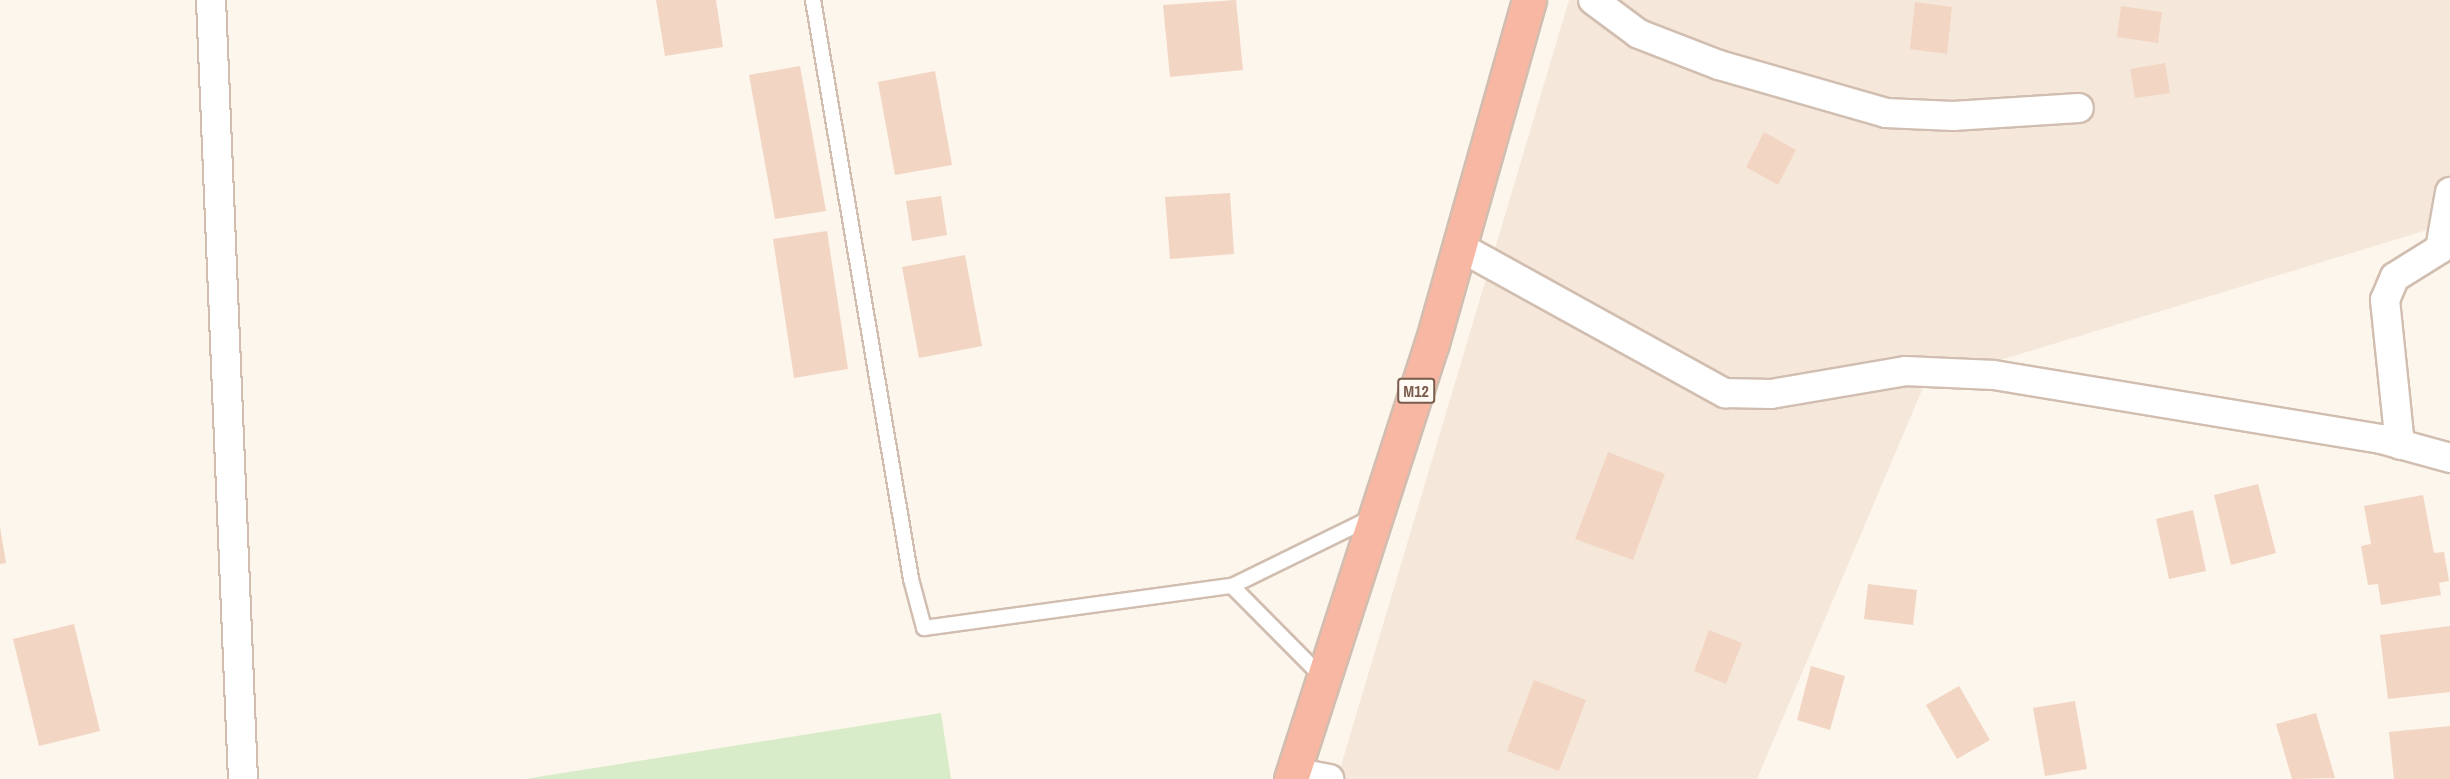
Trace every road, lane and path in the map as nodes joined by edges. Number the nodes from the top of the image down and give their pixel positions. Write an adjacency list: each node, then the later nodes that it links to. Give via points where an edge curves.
1 (210, 0): 14 (street)
2 (813, 0): 11 (lane, via 909,568 924,628)
3 (1529, 0): 7 (highway, M12)
4 (1593, 0): 5 (street, via 1649,38 1719,65 1886,113 1953,116)
5 (2079, 108)
6 (2450, 192): 8 (street, via 2440,249 2395,277 2385,300)
7 (1460, 247): 8 (street, via 1725,393 1771,394 1905,372 1994,375); 10 (highway, M12)
8 (2400, 445): 9 (street)
9 (2450, 458)
10 (1376, 516): 11 (lane); 12 (highway, M12)
11 (1232, 586): 12 (lane)
12 (1323, 678): 13 (highway, M12)
13 (1292, 776): 15 (street)
14 (243, 779)
15 (1329, 779)

